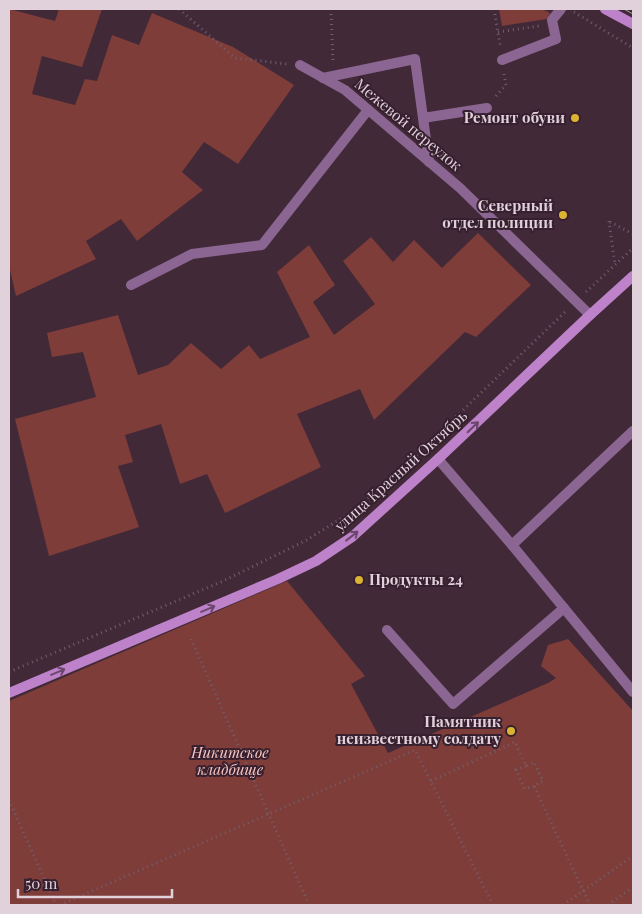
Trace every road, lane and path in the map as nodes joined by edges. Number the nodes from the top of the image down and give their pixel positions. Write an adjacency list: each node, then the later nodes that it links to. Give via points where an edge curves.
1 (179, 9): 12 (path, via 235,58)
2 (331, 9): 13 (path)
3 (494, 9): 9 (path)
4 (561, 9): 7 (street)
5 (569, 9): 10 (path)
6 (606, 9): 8 (main road)
7 (553, 23): 9 (path); 11 (street, via 556,38)
8 (633, 24)
9 (498, 32): 11 (path)
10 (633, 48)
11 (502, 60): 14 (path, via 506,85)
12 (300, 66): 13 (street, Межевой переулок)
13 (328, 77): 15 (street, Межевой переулок); 16 (street, via 415,59)
14 (487, 108): 16 (street)
15 (368, 110): 17 (street, Межевой переулок); 22 (street, via 262,245 192,254)
16 (423, 118): 17 (street)
17 (430, 162): 23 (street, Межевой переулок)
18 (633, 234): 20 (path, via 609,222)
19 (633, 248): 20 (path)
20 (615, 265): 23 (path)
21 (633, 276): 24 (main road, улица Красный Октябрь)
22 (131, 284)
23 (576, 301): 24 (street, Межевой переулок); 31 (path, via 408,463 352,512 305,541 221,582)
24 (590, 314): 26 (main road, улица Красный Октябрь, one-way to 24)
25 (633, 431): 27 (street)
26 (438, 459): 27 (street); 32 (main road, улица Красный Октябрь, one-way to 26, via 316,560 352,537)
27 (512, 545): 28 (street)
28 (564, 608): 29 (street, via 453,704); 33 (street)
29 (387, 630)
30 (191, 639): 38 (path)
31 (9, 672)
32 (11, 692)
33 (633, 692)
34 (526, 766): 35 (path, via 515,742); 36 (path, via 534,762 543,781); 36 (path, via 516,770 525,789)
35 (431, 781): 38 (path, via 416,750); 45 (path)
36 (534, 786): 41 (path)
37 (9, 800): 42 (path)
38 (269, 814): 43 (path); 44 (path)
39 (633, 856): 41 (path)
40 (633, 887): 48 (path)
41 (584, 891): 46 (path); 47 (path)
42 (56, 905)
43 (60, 905)
44 (309, 905)
45 (492, 905)
46 (562, 905)
47 (590, 905)
48 (608, 905)

